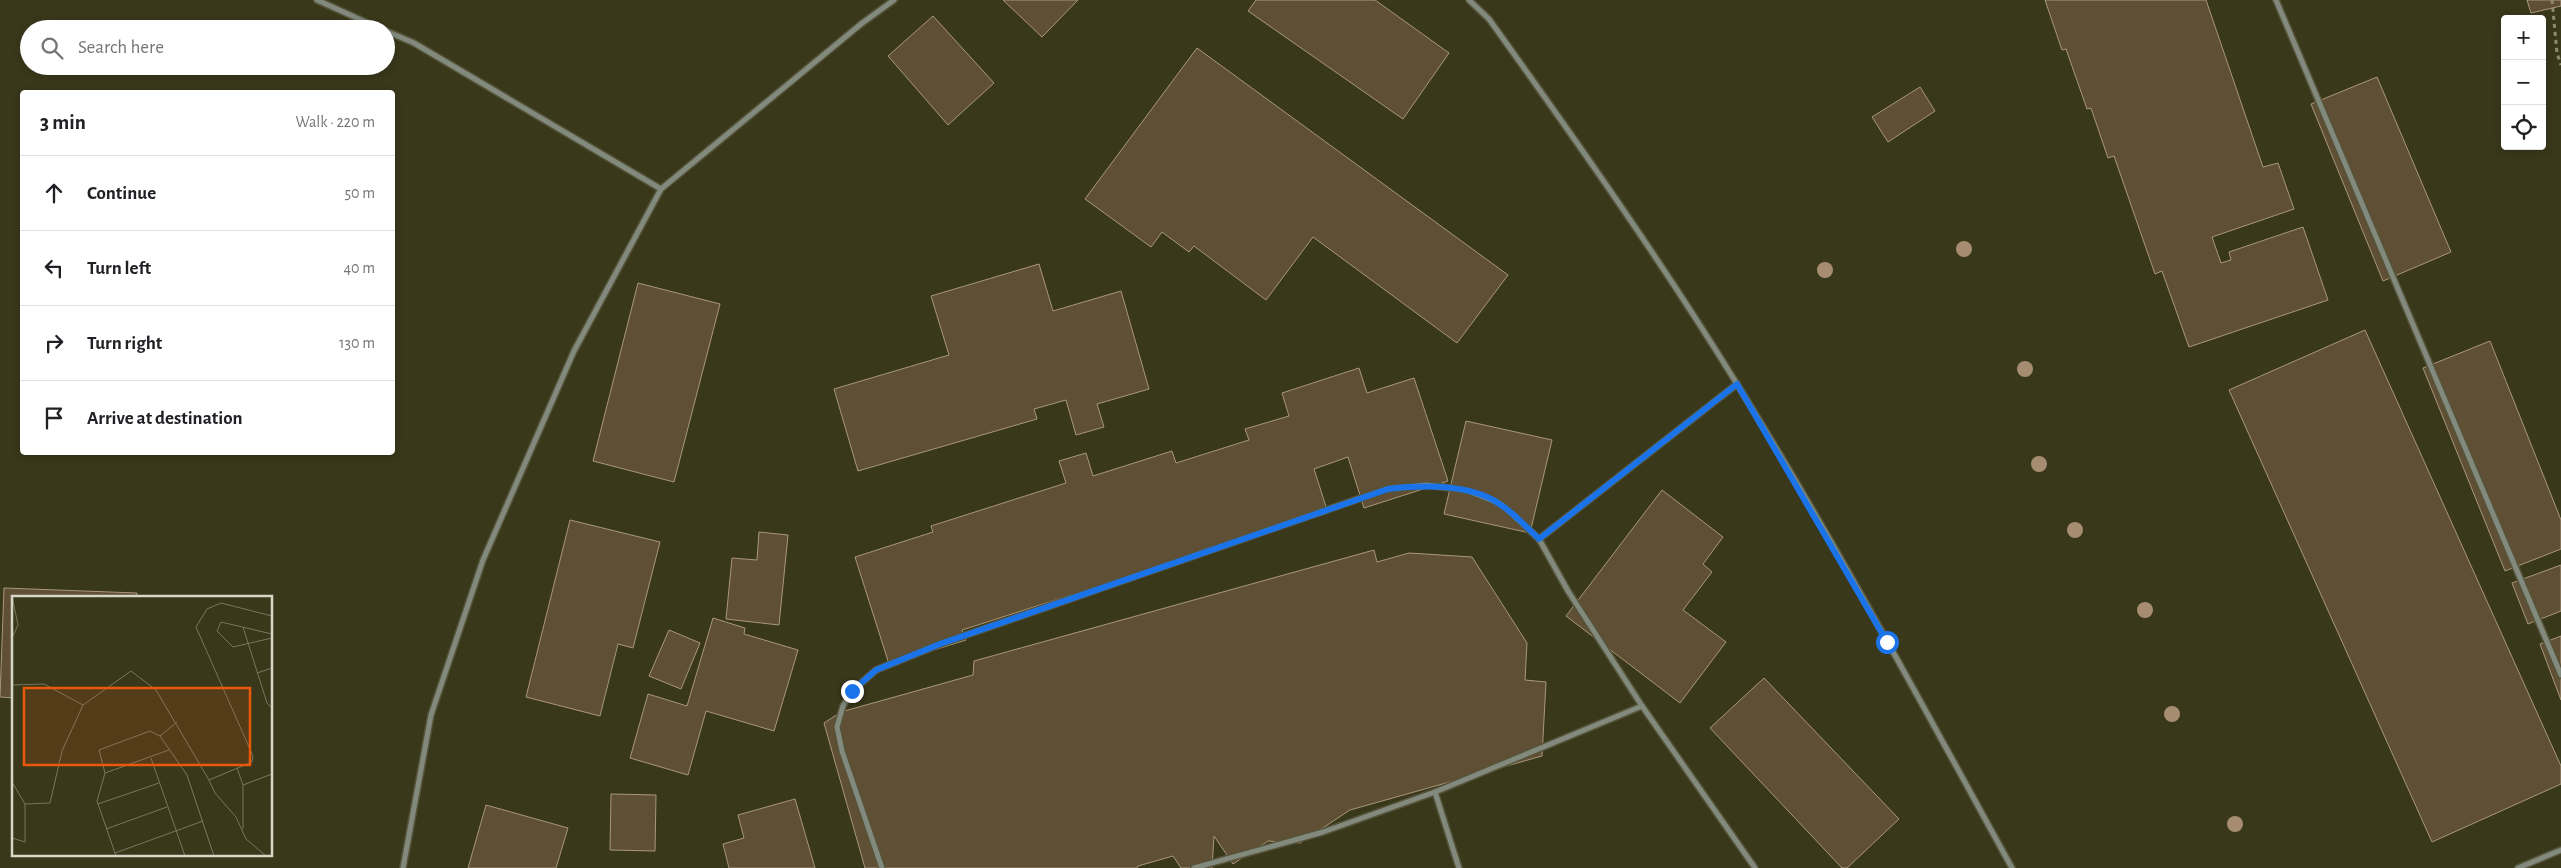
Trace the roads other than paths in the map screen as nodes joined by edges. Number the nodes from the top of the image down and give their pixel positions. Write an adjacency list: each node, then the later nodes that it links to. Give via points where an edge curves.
1 (317, 0): 5 (street)
2 (894, 0): 7 (street)
3 (1469, 0): 8 (street, via 1489,19 1607,184)
4 (2276, 0): 10 (street)
5 (361, 20)
6 (395, 35): 7 (street)
7 (661, 189): 14 (street, via 574,351 483,560 431,715)
8 (1737, 384): 9 (street); 19 (street, via 1887,642)
9 (1539, 539): 11 (street, via 1568,591); 15 (street, via 1501,504 1466,490 1427,485 1388,489 940,644 876,670 852,691 843,706 838,727 842,751)
10 (2561, 675)
11 (1642, 706): 12 (street); 18 (street)
12 (1435, 792): 16 (street, via 1323,832); 17 (street)
13 (2561, 850): 20 (street)
14 (403, 868)
15 (882, 868)
16 (1194, 868)
17 (1459, 868)
18 (1755, 868)
19 (2012, 868)
20 (2518, 868)

